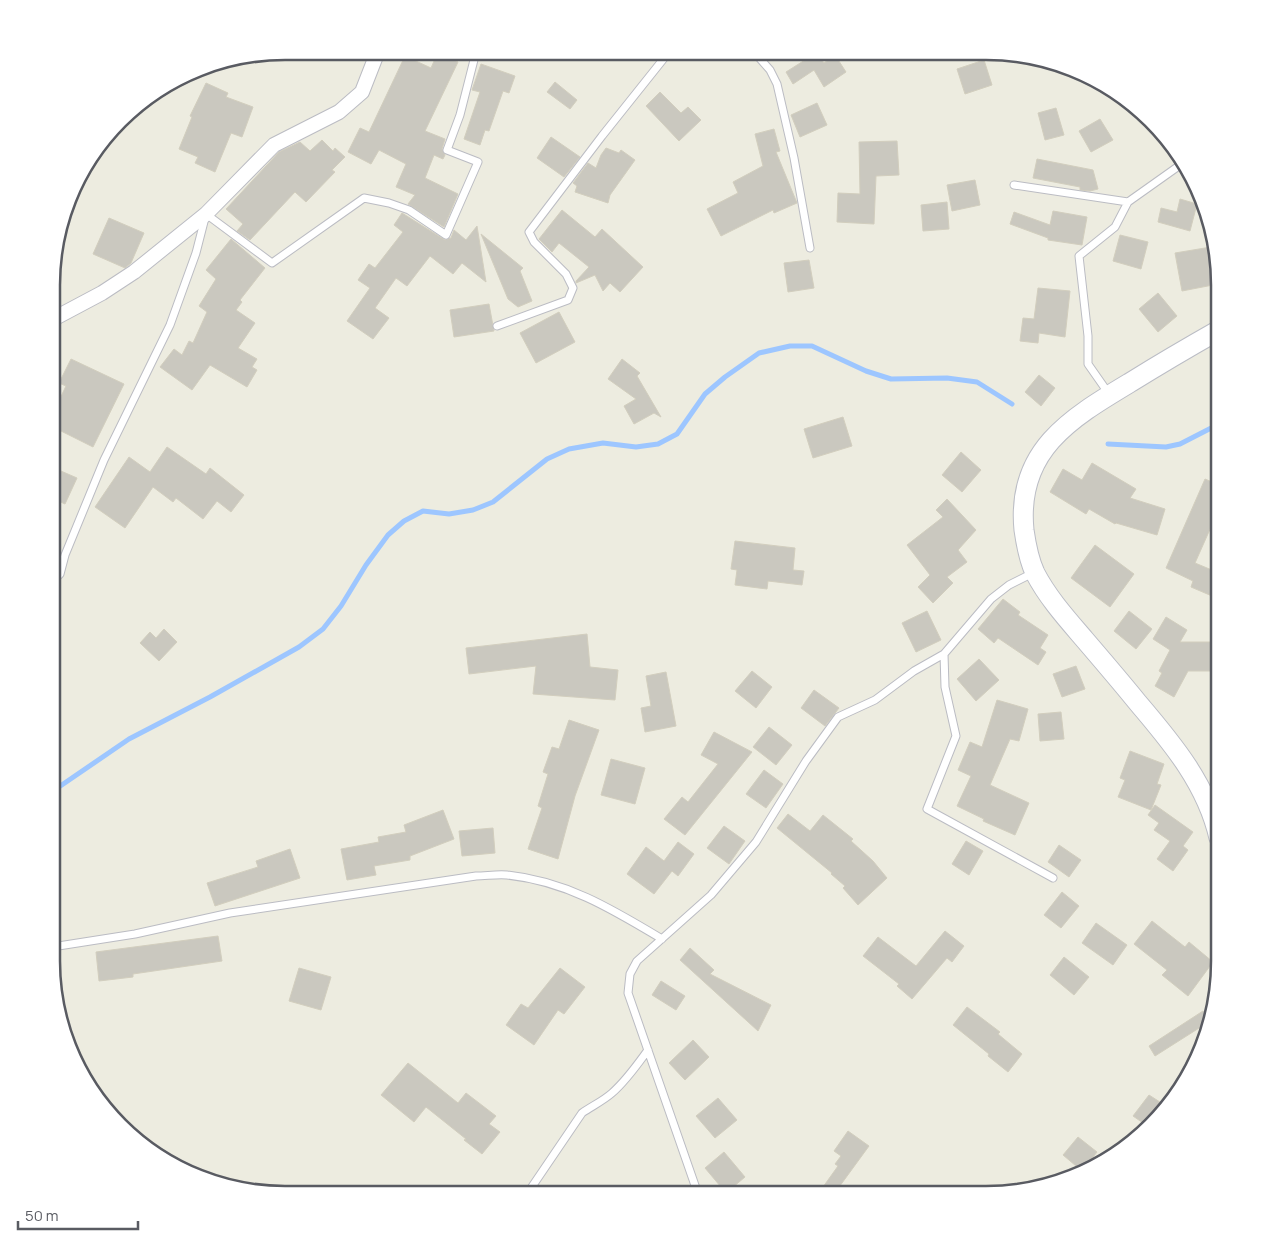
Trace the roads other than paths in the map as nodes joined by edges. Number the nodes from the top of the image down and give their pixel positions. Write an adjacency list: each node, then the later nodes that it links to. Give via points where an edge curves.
1 (375, 60): 8 (street, via 362,92 339,112 274,145)
2 (474, 60): 8 (lane, via 448,150 478,162 446,235 409,210 364,198 272,263)
3 (663, 60): 11 (lane, via 529,232 534,242 566,274 573,288 568,300)
4 (762, 60): 9 (lane, via 777,84)
5 (1177, 167): 7 (lane)
6 (1014, 185): 7 (lane)
7 (1128, 202): 13 (lane, via 1116,227 1079,256 1088,364)
8 (206, 214): 10 (street, via 134,272); 15 (lane, via 196,253 170,325 104,460)
9 (810, 248)
10 (60, 315)
11 (498, 326)
12 (1211, 335): 13 (street)
13 (1110, 395): 14 (street, via 1059,431 1039,454 1026,482 1022,513)
14 (1034, 572): 16 (lane, via 991,599); 17 (street, via 1055,606 1170,740 1190,769)
15 (60, 574)
16 (944, 654): 18 (lane, via 945,687 956,736 927,809); 19 (lane, via 875,700 838,717 756,842 711,896)
17 (1211, 812)
18 (1053, 878)
19 (662, 939): 20 (lane, via 608,906 570,889 506,875 476,876 230,913 135,934); 21 (lane, via 637,960 630,974 628,992)
20 (60, 946)
21 (648, 1050): 22 (lane, via 611,1094 582,1113); 23 (lane)
22 (532, 1186)
23 (695, 1186)

